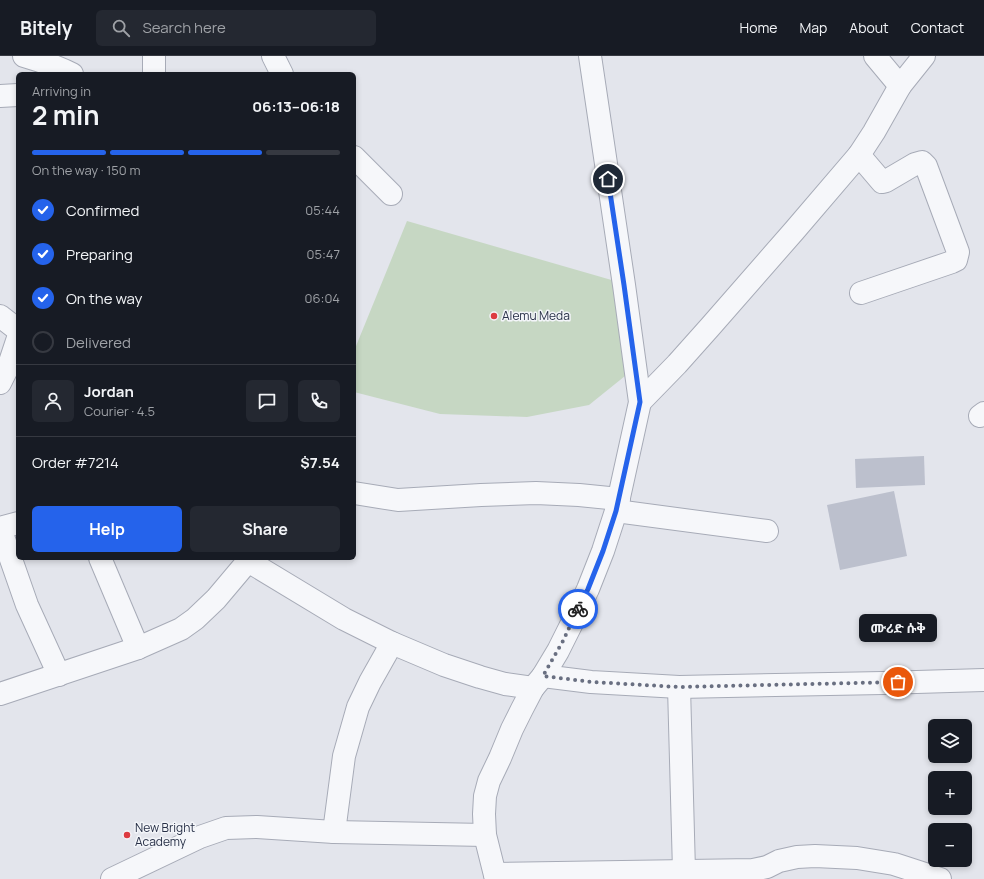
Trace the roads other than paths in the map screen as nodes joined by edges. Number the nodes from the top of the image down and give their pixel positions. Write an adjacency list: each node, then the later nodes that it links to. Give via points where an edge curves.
1 (24, 56): 7 (street)
2 (154, 56): 8 (street)
3 (273, 56): 9 (street)
4 (590, 56): 21 (street)
5 (875, 56): 10 (street)
6 (924, 56): 10 (street)
7 (62, 66)
8 (154, 72)
9 (281, 72)
10 (900, 86): 13 (street)
11 (16, 95): 12 (street)
12 (0, 96)
13 (859, 155): 16 (street, via 882,182 922,162 926,166 958,252 956,260 952,262); 21 (street, via 720,316)
14 (356, 159): 15 (street)
15 (391, 194)
16 (861, 293)
17 (0, 316): 18 (street)
18 (16, 328)
19 (16, 344): 20 (street)
20 (0, 383)
21 (640, 402): 23 (street)
22 (356, 493): 23 (street, via 398,500 536,493 579,495)
23 (618, 505): 26 (street); 34 (street, via 588,589 570,627)
24 (16, 524): 25 (street)
25 (0, 528): 32 (street, via 27,605)
26 (767, 531)
27 (101, 560): 31 (street)
28 (246, 560): 31 (street, via 216,599 195,620)
29 (249, 560): 30 (street, via 344,619)
30 (392, 643): 34 (street, via 444,665 505,684); 37 (street, via 358,707 344,756)
31 (138, 648): 32 (street)
32 (59, 675): 36 (street)
33 (984, 680): 35 (street)
34 (538, 682): 35 (street); 38 (street, via 512,729 489,781 485,796)
35 (679, 687): 39 (street)
36 (0, 694)
37 (334, 832): 38 (street); 41 (street, via 258,827 226,828 200,836)
38 (485, 835): 40 (street)
39 (684, 871): 40 (street); 42 (street, via 753,870 779,861 815,856 857,858 894,864)
40 (495, 877)
41 (112, 879)
42 (940, 879)

